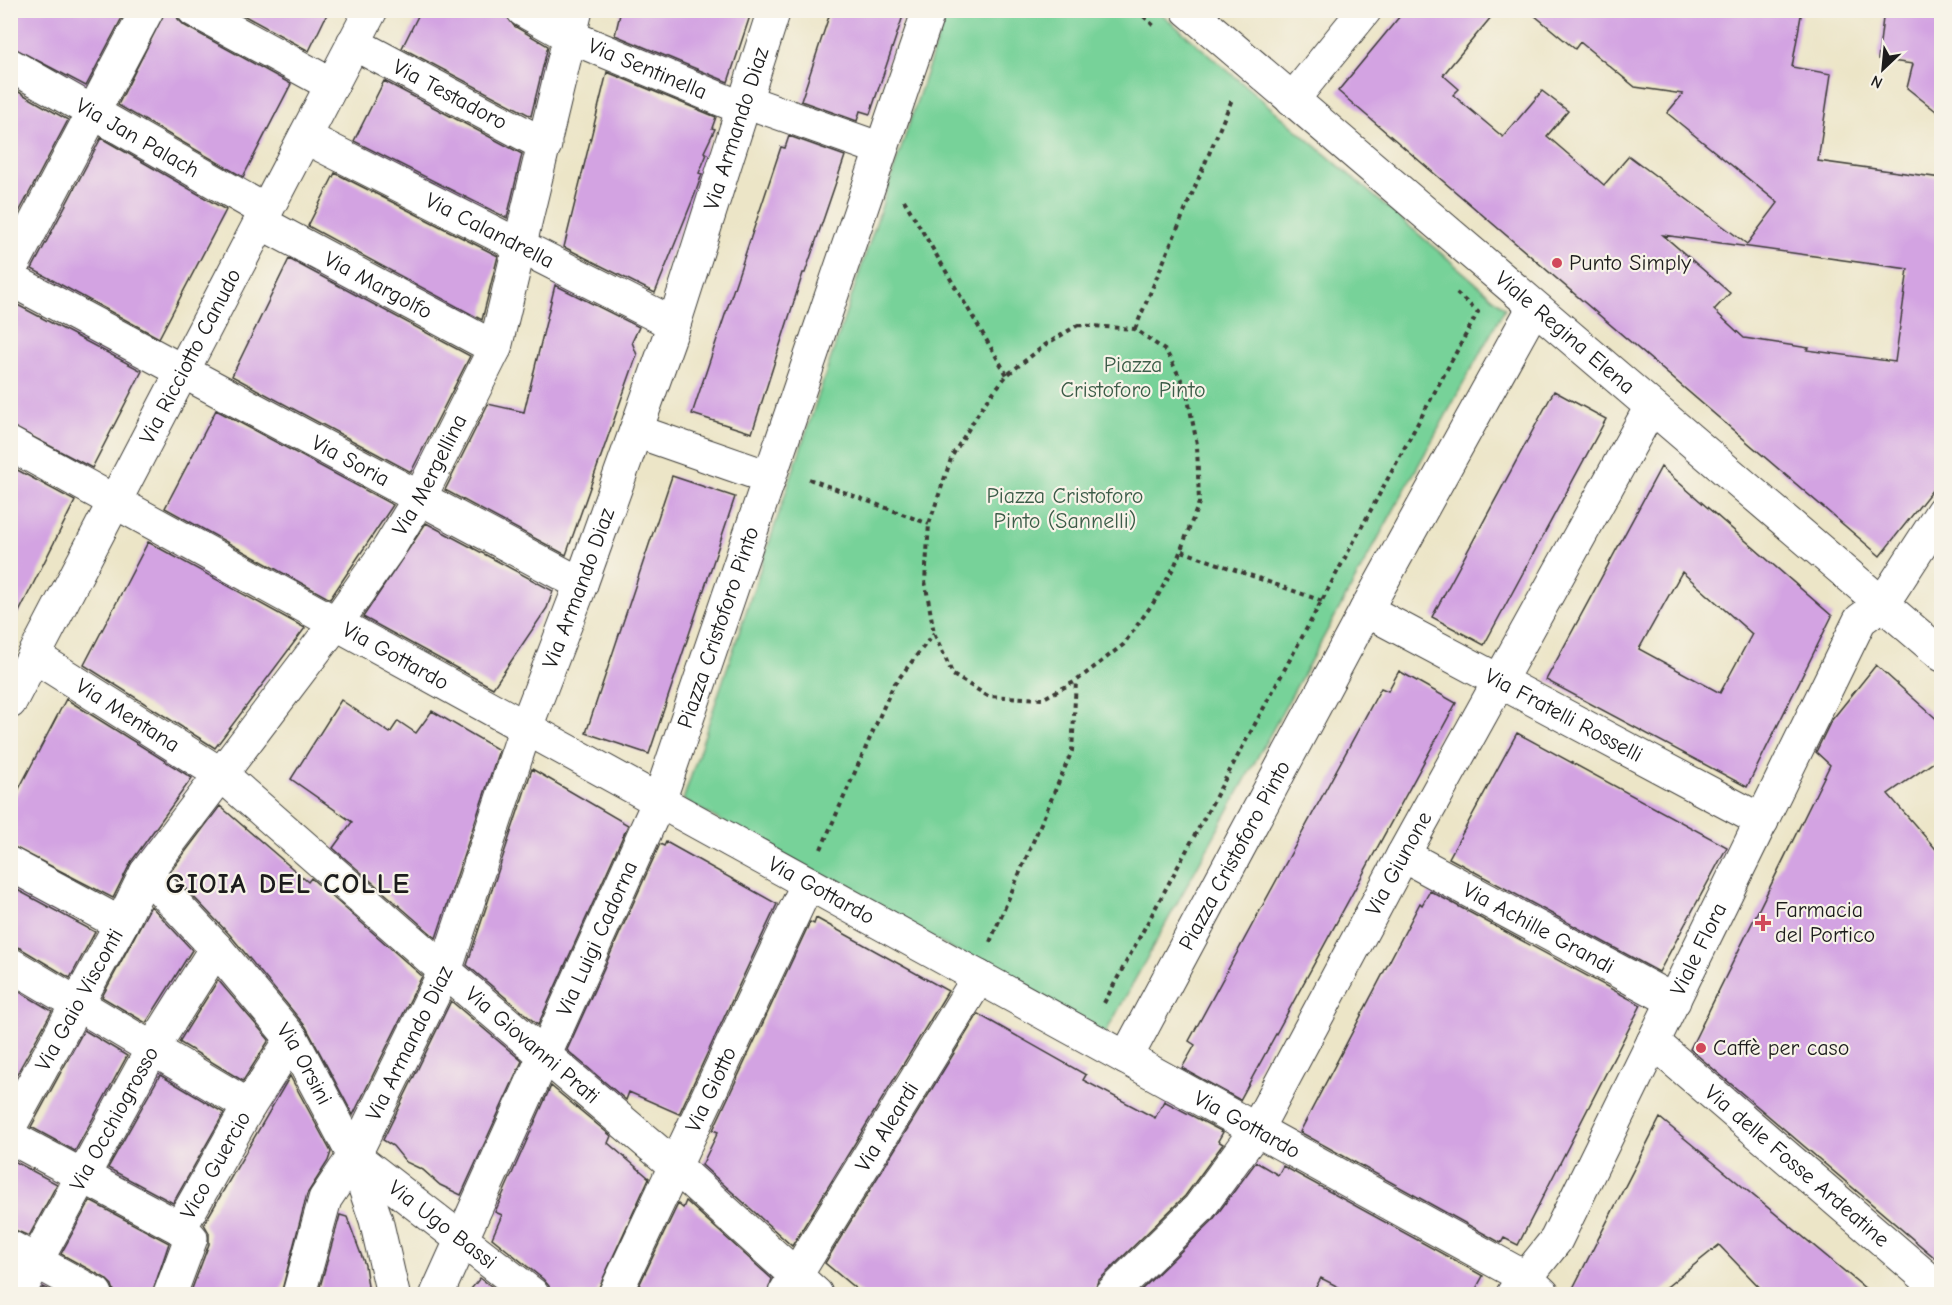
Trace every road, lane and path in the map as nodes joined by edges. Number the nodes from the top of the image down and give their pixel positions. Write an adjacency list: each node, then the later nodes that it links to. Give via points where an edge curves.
1 (147, 10): 16 (street)
2 (194, 10): 12 (street)
3 (371, 10): 10 (street, Via Ricciotto Canudo)
4 (523, 10): 9 (street, Via Sentinella)
5 (774, 10): 15 (street, Via Armando Diaz)
6 (929, 10): 19 (street, Piazza Cristoforo Pinto)
7 (1188, 10): 14 (street, Viale Regina Elena)
8 (1365, 10): 14 (street)
9 (573, 24): 15 (street, Via Sentinella); 18 (street, Via Mergellina)
10 (353, 43): 12 (street, Via Ricciotto Canudo); 18 (street, Via Testadoro)
11 (10, 65): 16 (street, Via Jan Palach)
12 (332, 85): 17 (street, Via Ricciotto Canudo)
13 (1233, 96): 28 (path)
14 (1292, 100): 25 (street, Viale Regina Elena)
15 (743, 105): 19 (street, Via Sentinella); 27 (street, Via Armando Diaz)
16 (93, 112): 21 (street, Via Jan Palach); 23 (street)
17 (305, 137): 21 (street, Via Ricciotto Canudo); 22 (street, Via Calandrella)
18 (545, 145): 22 (street, Via Mergellina)
19 (881, 149): 36 (street, Piazza Cristoforo Pinto)
20 (904, 199): 31 (path)
21 (263, 217): 29 (street, Via Margolfo); 30 (street, Via Ricciotto Canudo)
22 (521, 247): 27 (street, Via Calandrella); 29 (street, Via Mergellina)
23 (10, 270)
24 (10, 279): 30 (street, Via Soria)
25 (1534, 307): 32 (street, Viale Regina Elena); 45 (street, Piazza Cristoforo Pinto)
26 (1478, 312): 43 (path)
27 (674, 324): 33 (street, Via Armando Diaz)
28 (1135, 329): 31 (path, via 1078,325); 41 (path, via 1166,351 1186,388 1197,444 1199,503)
29 (495, 348): 37 (street, Via Mergellina)
30 (181, 372): 37 (street, Via Soria); 38 (street, Via Ricciotto Canudo)
31 (1007, 375): 40 (path, via 952,456)
32 (1651, 407): 44 (street, Viale Regina Elena); 50 (street, Via Giunone)
33 (636, 431): 36 (street); 42 (street, Via Armando Diaz)
34 (10, 444): 38 (street, Via Gottardo)
35 (801, 476): 40 (path)
36 (768, 477): 55 (street, Piazza Cristoforo Pinto)
37 (419, 499): 42 (street, Via Soria); 46 (street, Via Mergellina)
38 (114, 501): 46 (street, Via Gottardo); 48 (street, Via Ricciotto Canudo)
39 (1941, 512): 44 (street, Viale Flora)
40 (929, 524): 47 (path, via 925,581)
41 (1182, 551): 43 (path); 51 (path, via 1156,599 1123,645)
42 (581, 584): 53 (street, Via Armando Diaz)
43 (1322, 601): 68 (path)
44 (1883, 603): 49 (street, Viale Regina Elena); 56 (street, Viale Flora, via 1860,620)
45 (1366, 610): 50 (street, Via Fratelli Rosselli); 73 (street, Piazza Cristoforo Pinto)
46 (336, 623): 53 (street, Via Gottardo); 54 (street, Via Mergellina)
47 (934, 633): 51 (path, via 953,675 988,696 1042,699); 59 (path, via 893,686)
48 (22, 649): 52 (street, Via Ricciotto Canudo); 54 (street, Via Mentana)
49 (1941, 655)
50 (1500, 680): 56 (street, Via Fratelli Rosselli); 57 (street, Via Giunone)
51 (1076, 681): 64 (path, via 1072,751)
52 (10, 702)
53 (526, 727): 55 (street, Via Gottardo); 65 (street, Via Armando Diaz)
54 (222, 775): 60 (street, Via Mergellina); 65 (street, Via Giovanni Prati)
55 (659, 801): 59 (street, Via Gottardo); 72 (street, Via Luigi Cadorna)
56 (1762, 820): 66 (street, Viale Flora)
57 (1403, 855): 66 (street, Via Achille Grandi); 76 (street, Via Giunone)
58 (10, 864): 61 (street)
59 (813, 869): 64 (street, Via Gottardo); 79 (street, Via Giotto)
60 (146, 873): 61 (street, Via Gaio Visconti); 62 (street, Via Orsini)
61 (121, 924): 67 (street, Via Gaio Visconti)
62 (216, 948): 69 (street, Via Orsini); 71 (street, Via Occhiogrosso)
63 (10, 963): 67 (street)
64 (983, 963): 73 (street, Via Gottardo); 84 (street, Via Aleardi)
65 (445, 971): 72 (street, Via Giovanni Prati); 78 (street, Via Armando Diaz)
66 (1674, 1001): 70 (street, Viale Flora)
67 (78, 1004): 71 (street); 75 (street, Via Gaio Visconti)
68 (1098, 1013)
69 (292, 1039): 74 (street, Vico Guercio); 78 (street, Via Orsini)
70 (1653, 1042): 85 (street, Viale Flora, via 1556,1240); 86 (street, Via delle Fosse Ardeatine)
71 (153, 1048): 74 (street); 80 (street, Via Occhiogrosso)
72 (544, 1055): 79 (street, Via Giovanni Prati); 82 (street, Via Luigi Cadorna)
73 (1126, 1058): 76 (street, Via Gottardo)
74 (249, 1106): 81 (street, Vico Guercio)
75 (10, 1126)
76 (1256, 1130): 85 (street, Via Gottardo); 95 (street, Via Giunone, via 1200,1208)
77 (10, 1137): 80 (street)
78 (354, 1155): 82 (street, Via Ugo Bassi); 90 (street, Via Armando Diaz, via 326,1199); 91 (street, Via Orsini, via 376,1221)
79 (675, 1166): 84 (street, Via Giovanni Prati); 94 (street, Via Giotto)
80 (84, 1175): 81 (street); 83 (street, Via Occhiogrosso)
81 (180, 1228): 89 (street, Vico Guercio, via 191,1238)
82 (460, 1239): 92 (street); 93 (street, Via Ugo Bassi)
83 (23, 1254): 87 (street, Via Occhiogrosso); 88 (street)
84 (798, 1288)
85 (1527, 1289)
86 (1941, 1291)
87 (18, 1294)
88 (96, 1294)
89 (170, 1294)
90 (299, 1294)
91 (393, 1294)
92 (436, 1294)
93 (532, 1294)
94 (615, 1294)
95 (1111, 1294)

